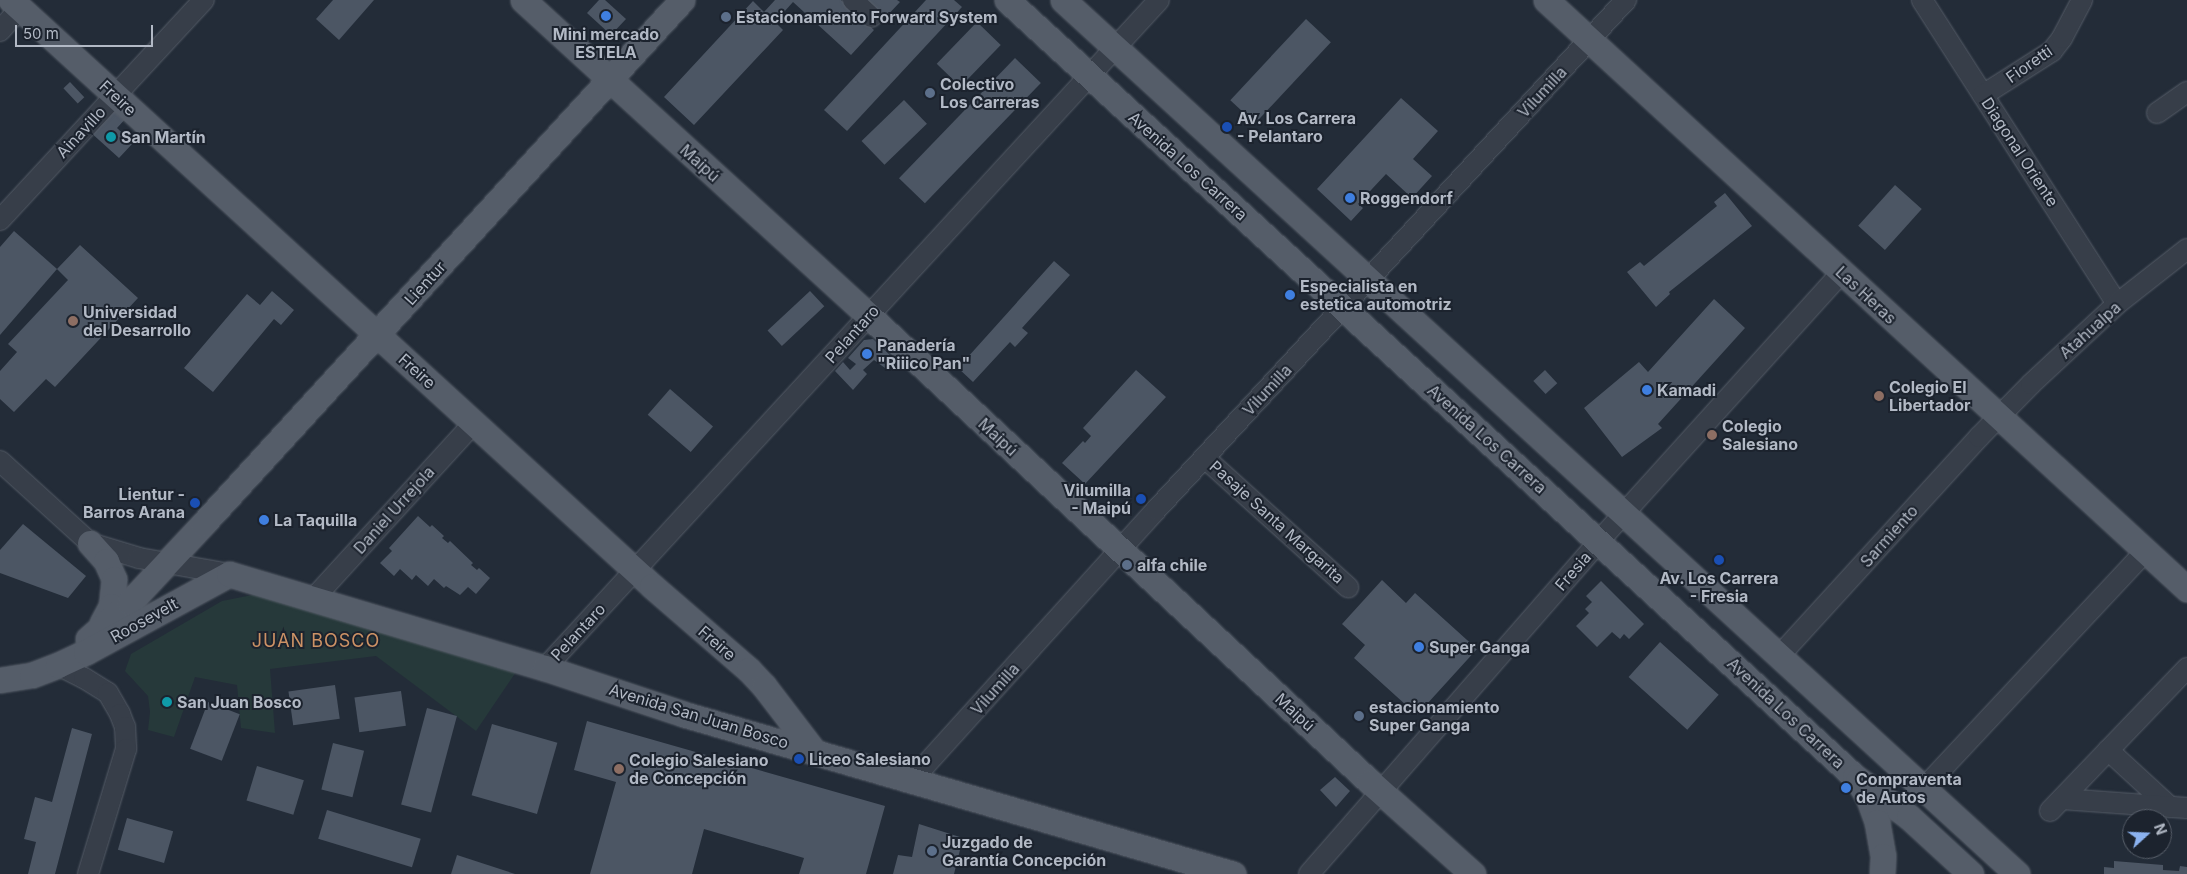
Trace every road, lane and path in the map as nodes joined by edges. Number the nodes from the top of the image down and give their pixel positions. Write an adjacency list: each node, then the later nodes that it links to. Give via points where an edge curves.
1 (204, 0): 20 (street, Ainavillo)
2 (523, 0): 18 (main road, Maipú)
3 (682, 0): 18 (main road, Lientur)
4 (853, 0): 13 (street)
5 (1007, 0): 17 (main road, Avenida Los Carrera)
6 (1064, 0): 16 (main road)
7 (1159, 0): 16 (street, Pelantaro)
8 (1546, 0): 15 (main road, Las Heras)
9 (1626, 0): 15 (street, Vilumilla)
10 (1922, 0): 21 (street, Diagonal Oriente)
11 (2082, 0): 21 (street, Fioretti, via 2052,51)
12 (16, 4): 14 (street); 20 (main road, Freire)
13 (871, 17)
14 (0, 31)
15 (1589, 40): 25 (main road, Las Heras); 26 (street, Vilumilla)
16 (1115, 48): 17 (street, Pelantaro); 26 (main road)
17 (1089, 76): 28 (main road, Avenida Los Carrera); 29 (street, Pelantaro)
18 (609, 80): 29 (main road, Maipú); 30 (main road, Lientur)
19 (2187, 92): 22 (street)
20 (115, 95): 23 (street, Ainavillo); 30 (main road, Freire)
21 (1983, 95): 27 (street, Diagonal Oriente)
22 (2157, 113)
23 (0, 220)
24 (2187, 249): 27 (street, Atahualpa)
25 (1842, 272): 31 (main road, Las Heras); 35 (street, Fresia)
26 (1368, 281): 28 (street, Vilumilla); 35 (main road)
27 (2117, 304): 31 (street, Atahualpa)
28 (1343, 308): 33 (street, Vilumilla); 36 (main road, Avenida Los Carrera)
29 (869, 316): 38 (main road, Maipú); 41 (street, Pelantaro)
30 (377, 335): 32 (main road, Freire); 40 (main road, Lientur)
31 (1998, 417): 39 (main road, Las Heras); 47 (street, Sarmiento)
32 (474, 422): 41 (main road, Freire); 45 (street, Daniel Urrejola)
33 (1205, 458): 38 (street, Vilumilla); 43 (street, Pasaje Santa Margarita)
34 (0, 460): 37 (street)
35 (1623, 515): 36 (street, Fresia); 47 (main road)
36 (1599, 541): 55 (main road, Avenida Los Carrera); 57 (street, Fresia)
37 (90, 543): 40 (street, Avenida San Juan Bosco); 46 (main road, via 106,561 114,586 112,606)
38 (1120, 551): 54 (street, Vilumilla); 57 (main road, Maipú)
39 (2146, 551): 44 (main road, Las Heras); 56 (street)
40 (165, 563): 42 (street, Avenida San Juan Bosco); 46 (main road, Roosevelt, via 130,602)
41 (636, 569): 49 (street, Pelantaro); 52 (main road, Freire, via 749,670)
42 (230, 574): 45 (main road, Avenida San Juan Bosco); 48 (main road, Roosevelt)
43 (1348, 587)
44 (2187, 589)
45 (314, 598): 49 (main road, Avenida San Juan Bosco)
46 (96, 632): 48 (main road, Roosevelt)
47 (1780, 655): 56 (main road)
48 (58, 665): 51 (main road, Roosevelt); 59 (street, via 108,692 125,727 126,749)
49 (546, 668): 52 (main road, Avenida San Juan Bosco, via 683,714)
50 (2187, 668): 53 (street)
51 (0, 680)
52 (813, 750): 54 (main road, Avenida San Juan Bosco)
53 (2108, 750): 58 (street); 58 (street, via 2056,805)
54 (911, 781): 60 (main road, Avenida San Juan Bosco)
55 (1861, 787): 63 (main road, via 1877,822); 64 (main road); 65 (main road, Avenida Los Carrera, via 1909,817)
56 (1924, 788): 66 (main road)
57 (1380, 790): 61 (street, Fresia); 62 (main road, Maipú)
58 (2178, 807)
59 (88, 874)
60 (1233, 874)
61 (1309, 874)
62 (1473, 874)
63 (1882, 874)
64 (1951, 874)
65 (1971, 874)
66 (2017, 874)

